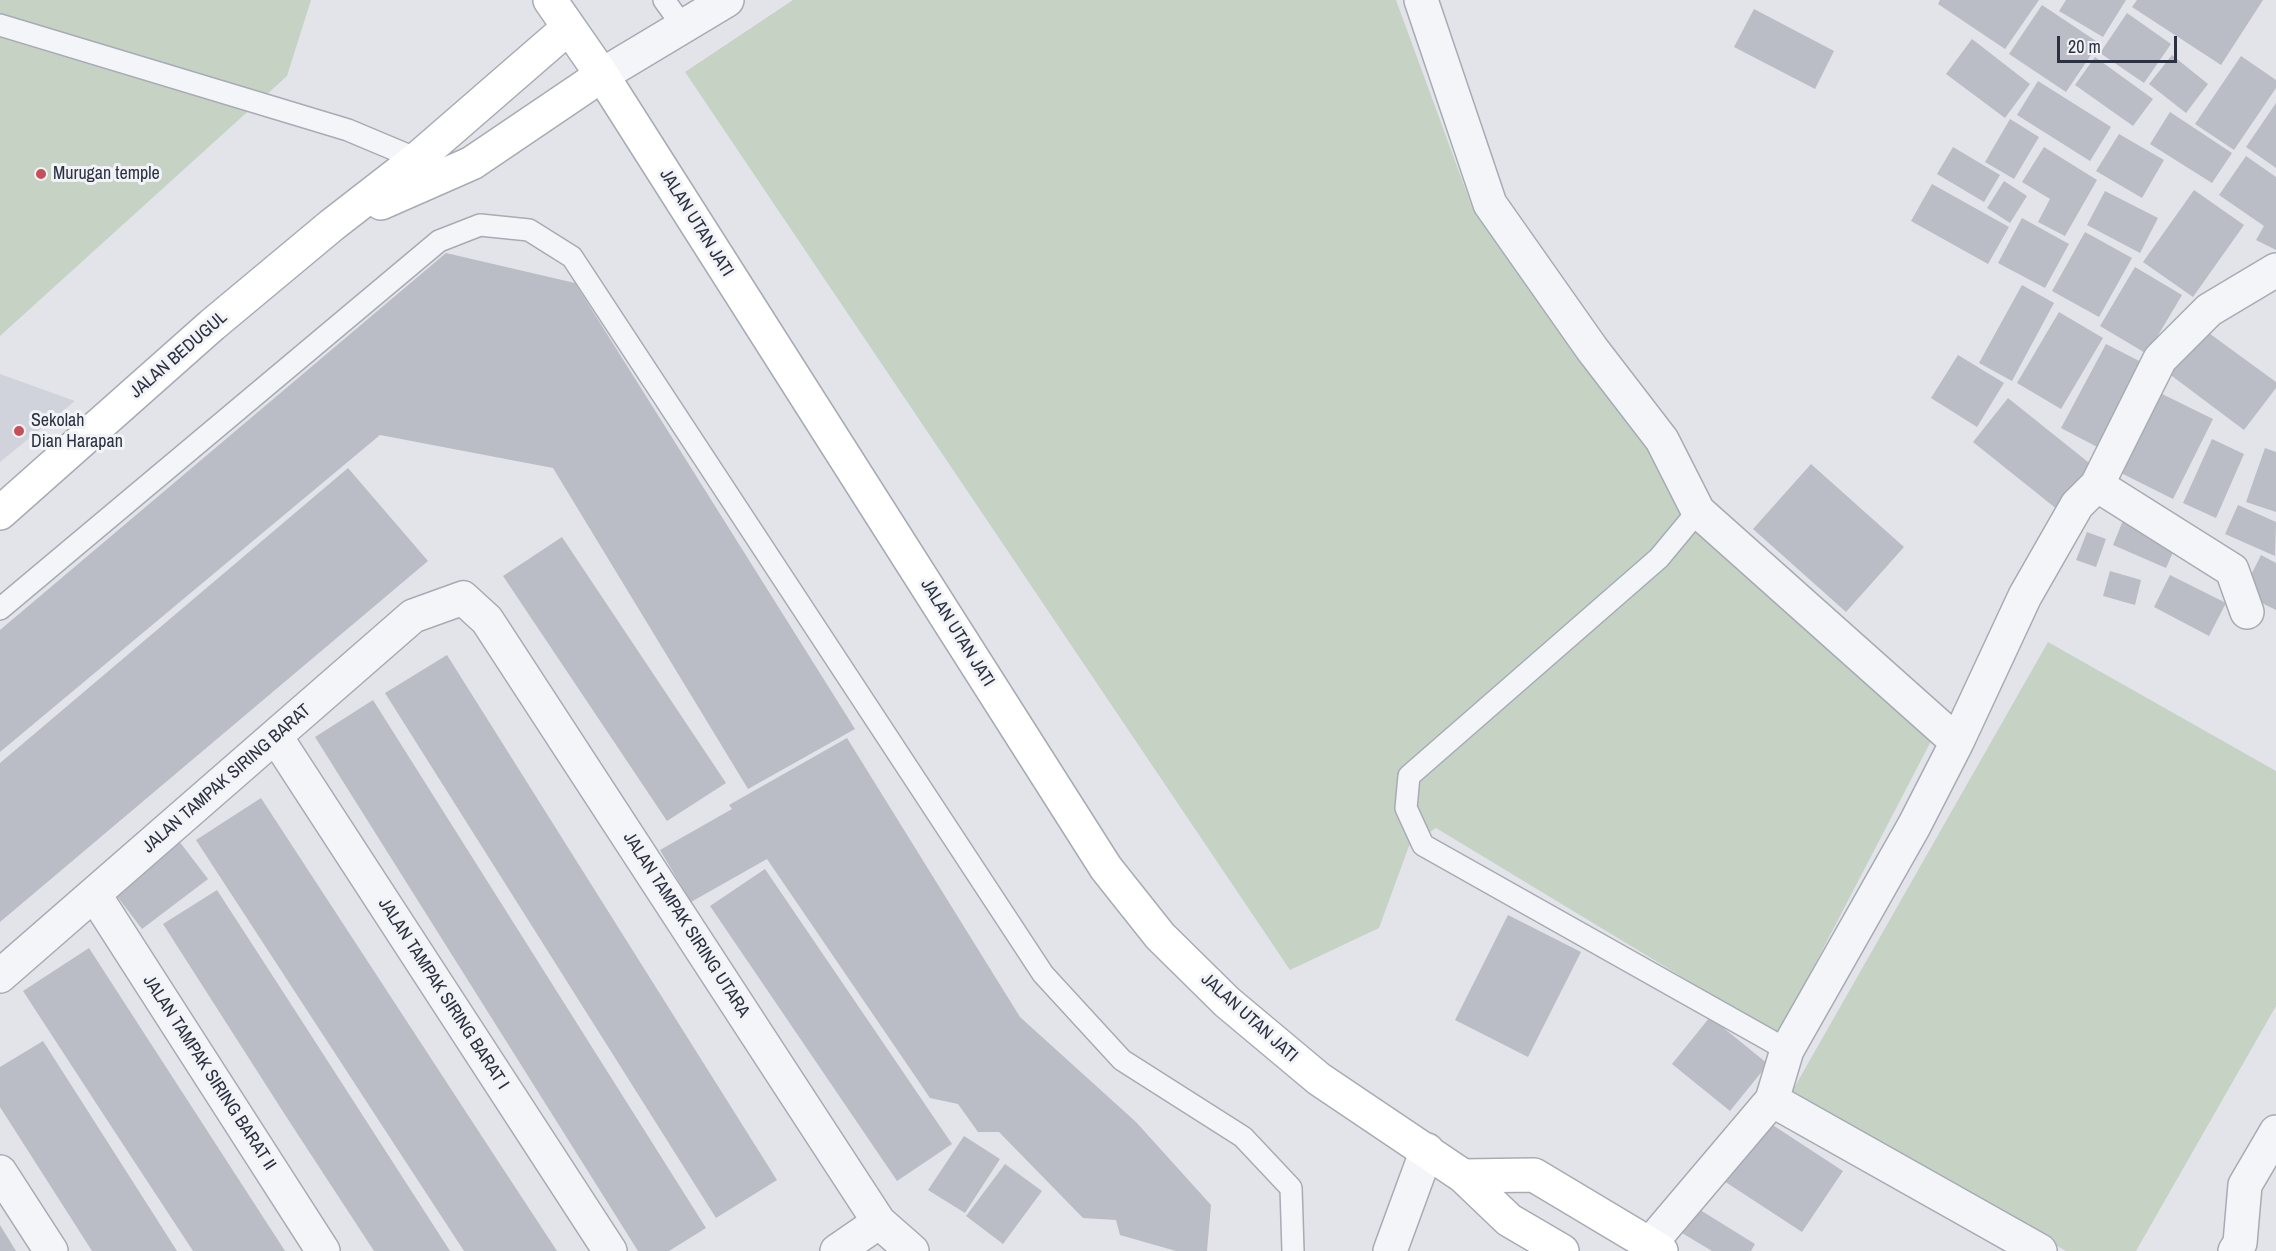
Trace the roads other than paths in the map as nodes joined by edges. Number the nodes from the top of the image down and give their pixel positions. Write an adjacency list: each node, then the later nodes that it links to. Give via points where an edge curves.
1 (550, 0): 6 (main road, JALAN UTAN JATI)
2 (664, 0): 7 (lane)
3 (727, 0): 7 (street)
4 (1421, 0): 13 (street, via 1490,204 1662,440)
5 (0, 25): 9 (lane, via 348,130)
6 (568, 28): 8 (main road, JALAN UTAN JATI); 9 (main road, JALAN BEDUGUL)
7 (684, 28): 8 (street)
8 (602, 75): 10 (main road, JALAN BEDUGUL, via 472,163); 25 (main road, JALAN UTAN JATI, via 1106,868 1160,936 1227,1002 1318,1079)
9 (417, 159): 10 (main road, JALAN BEDUGUL)
10 (332, 225): 14 (main road, JALAN BEDUGUL, via 212,325)
11 (2276, 270): 12 (street, via 2209,310 2160,358)
12 (2097, 485): 17 (street, via 2232,570); 19 (street, via 2077,505 2025,596)
13 (1698, 511): 19 (street); 22 (lane, via 1659,558 1410,776 1406,808 1424,845)
14 (0, 513)
15 (463, 598): 18 (street, JALAN TAMPAK SIRING BARAT, via 413,616); 28 (street, JALAN TAMPAK SIRING UTARA, via 488,620)
16 (0, 609): 35 (lane, via 439,241 480,225 529,230 572,257 1043,974 1122,1060 1243,1137 1291,1188)
17 (2247, 612)
18 (276, 737): 20 (street, JALAN TAMPAK SIRING BARAT); 32 (street, JALAN TAMPAK SIRING BARAT I)
19 (1957, 742): 22 (street)
20 (94, 894): 21 (street, JALAN TAMPAK SIRING BARAT); 31 (street, JALAN TAMPAK SIRING BARAT II)
21 (0, 976)
22 (1787, 1050): 23 (street)
23 (1772, 1100): 29 (street); 38 (street)
24 (2276, 1132): 39 (street, via 2245,1185 2240,1244)
25 (1427, 1150): 27 (main road, JALAN UTAN JATI); 36 (street)
26 (0, 1172): 30 (street)
27 (1463, 1176): 29 (main road, via 1534,1174); 37 (main road, JALAN UTAN JATI, via 1509,1220)
28 (879, 1222): 33 (street); 34 (street, JALAN TAMPAK SIRING UTARA)
29 (1651, 1249)
30 (51, 1251)
31 (323, 1251)
32 (610, 1251)
33 (837, 1251)
34 (911, 1251)
35 (1293, 1251)
36 (1390, 1251)
37 (1562, 1251)
38 (2040, 1251)
39 (2235, 1251)

